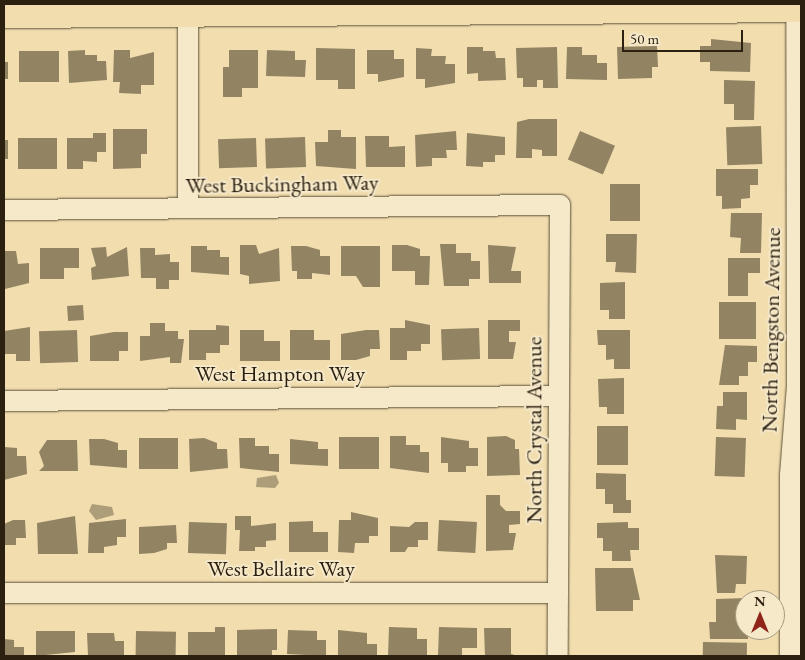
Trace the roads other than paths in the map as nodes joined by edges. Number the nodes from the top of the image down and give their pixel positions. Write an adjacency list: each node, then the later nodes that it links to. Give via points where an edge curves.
1 (188, 8): 2 (main road); 3 (main road); 5 (street)
2 (798, 8): 7 (street, North Bengston Avenue)
3 (4, 14)
4 (560, 205): 5 (street, West Buckingham Way); 8 (street, North Crystal Avenue)
5 (188, 208): 6 (street, West Buckingham Way)
6 (4, 210)
7 (799, 386): 13 (street, North Bengston Avenue, via 790,475)
8 (556, 396): 9 (street, West Hampton Way); 10 (street, North Crystal Avenue)
9 (4, 400)
10 (558, 593): 11 (street, West Bellaire Way); 12 (street, North Crystal Avenue)
11 (4, 594)
12 (558, 656)
13 (790, 656)

